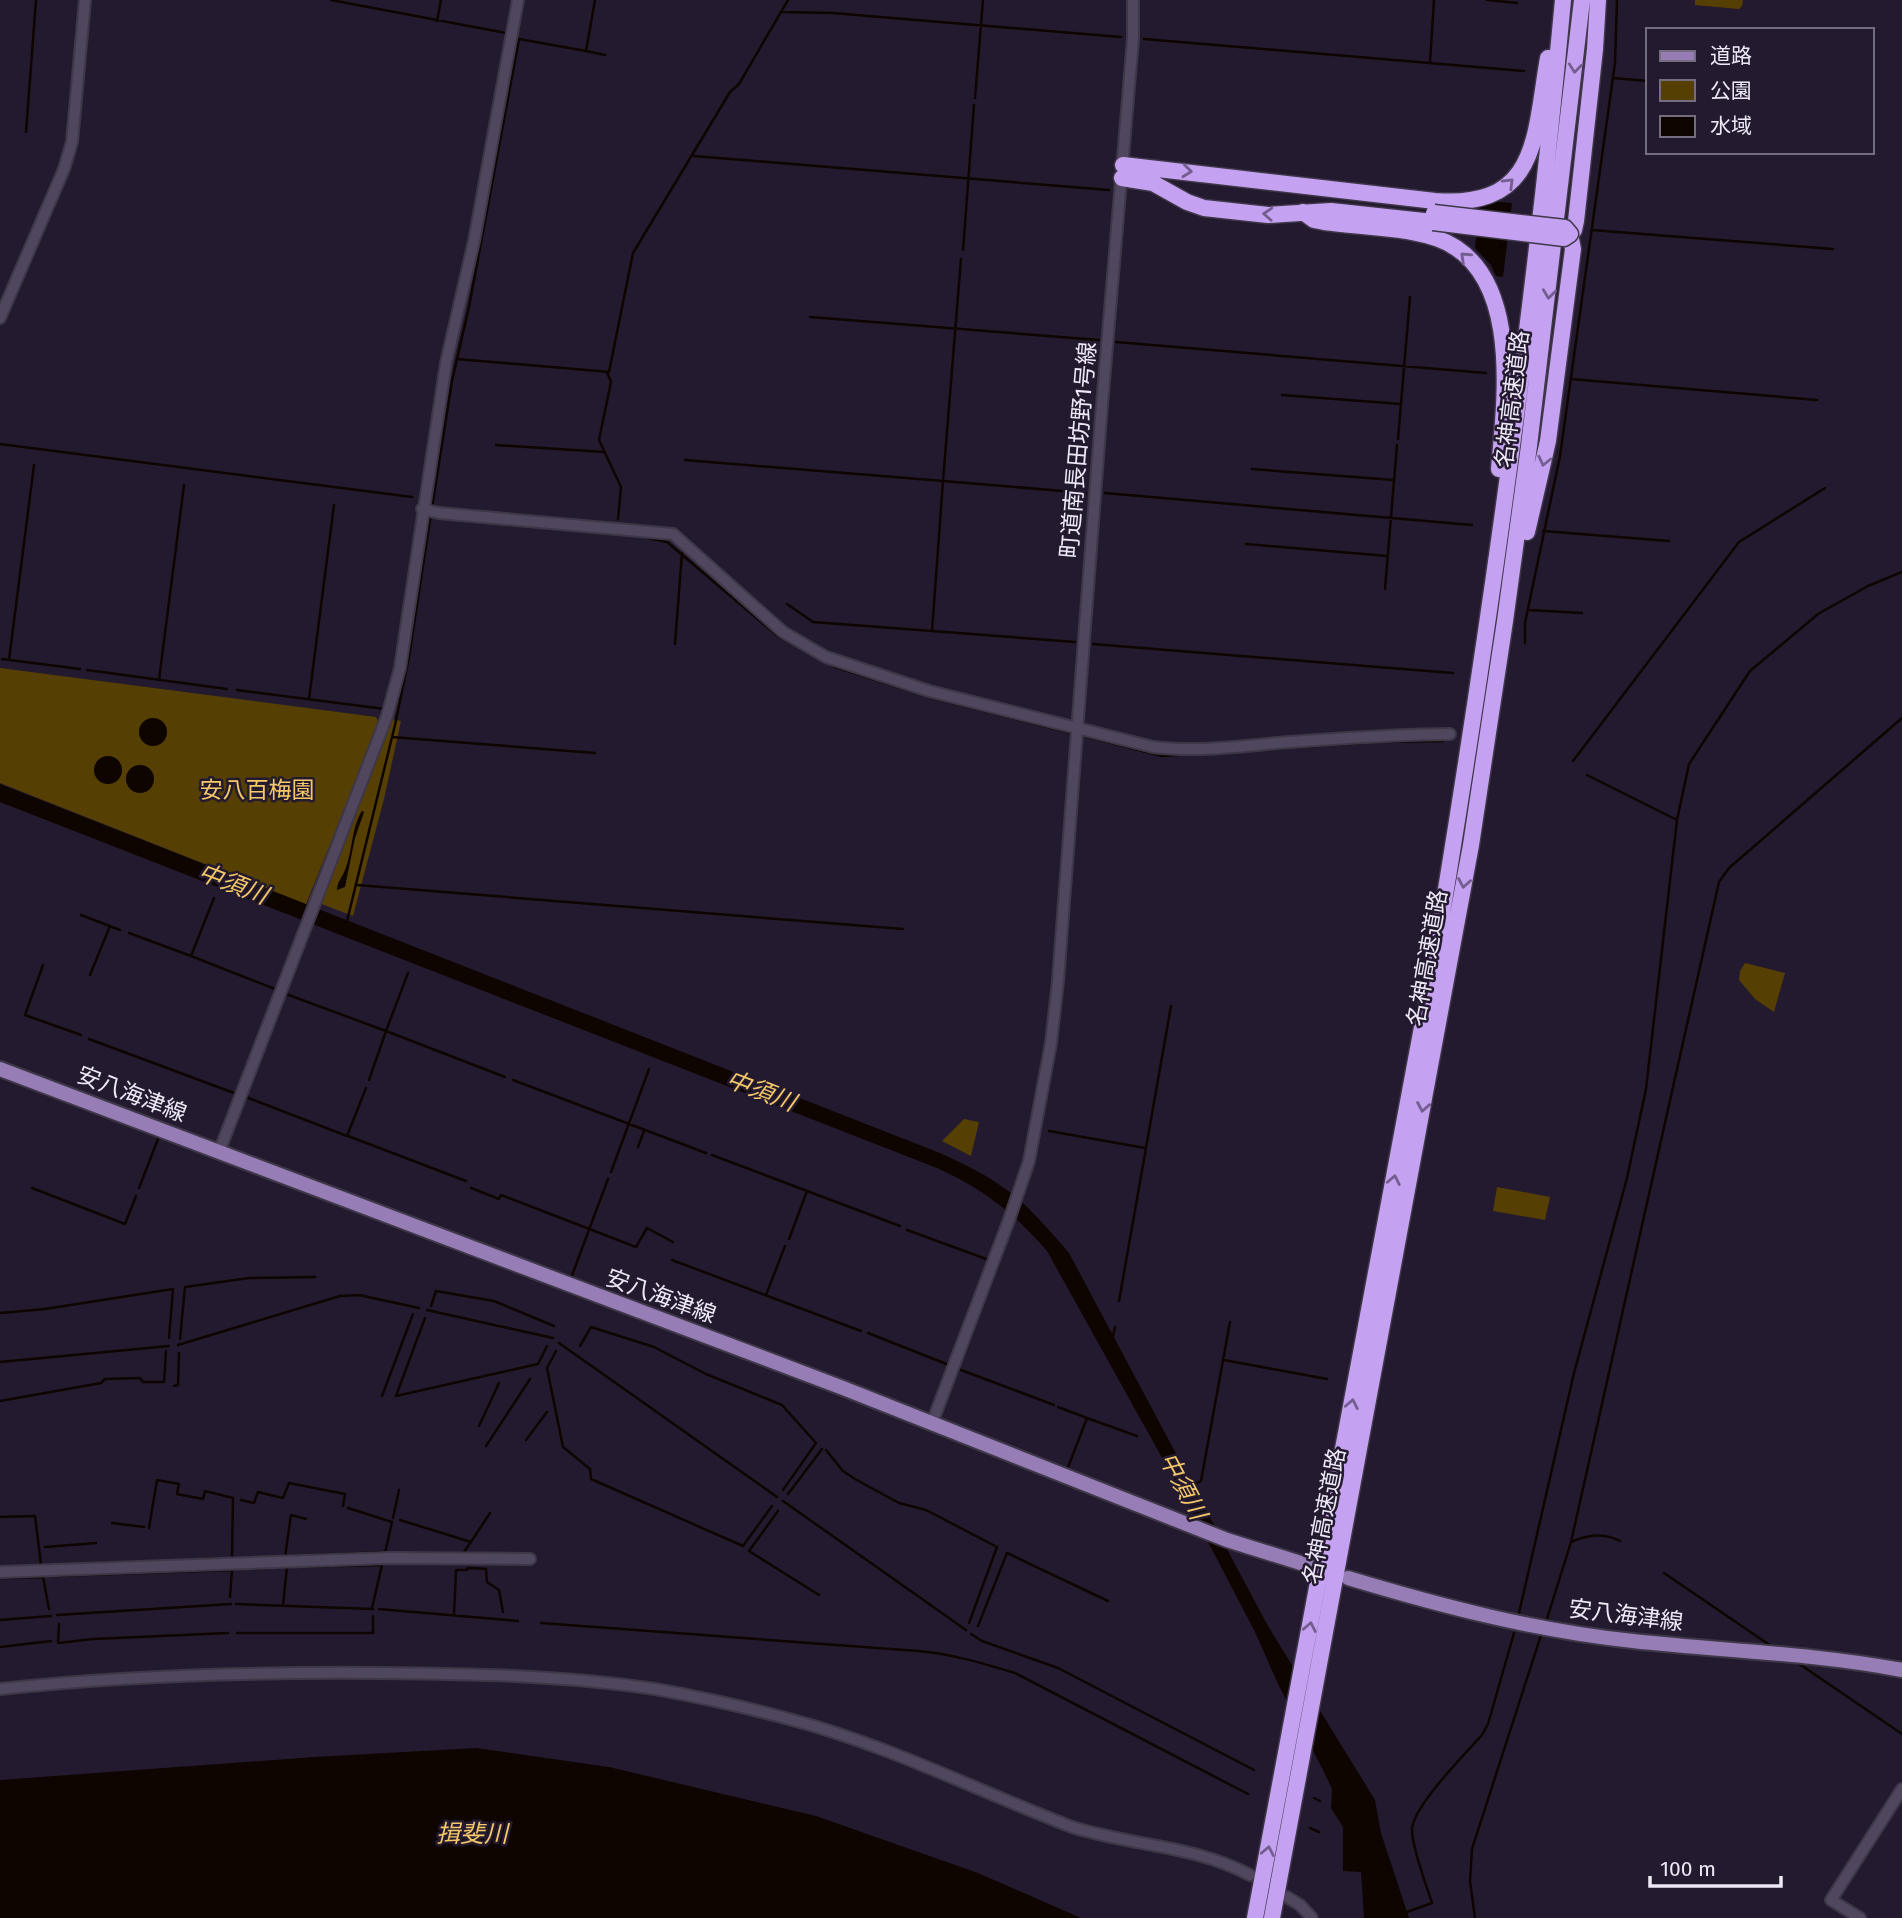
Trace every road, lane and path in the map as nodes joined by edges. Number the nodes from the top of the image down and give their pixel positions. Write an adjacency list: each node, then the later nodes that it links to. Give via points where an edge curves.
1 (85, 0): 15 (street, via 72,142)
2 (518, 0): 16 (street, via 474,240 446,363)
3 (1133, 0): 9 (street)
4 (1141, 0): 9 (street)
5 (1555, 0): 11 (highway, one-way to 5, via 1451,203 1498,194 1521,170 1530,152)
6 (1563, 0): 17 (highway, 名神高速道路, via 1542,209)
7 (1582, 0): 20 (highway, 名神高速道路, one-way to 20, via 1528,459)
8 (1598, 0): 14 (highway, via 1576,221)
9 (1133, 39): 10 (street, 町道南長田坊野1号線)
10 (1122, 172): 11 (highway, one-way to 11); 12 (highway, one-way to 10, via 1268,215 1204,208); 18 (street, 町道南長田坊野1号線)
11 (1252, 179): 13 (highway, via 1329,200)
12 (1303, 212): 13 (highway); 17 (highway, one-way to 12, via 1504,393 1503,345 1492,294 1476,268 1438,239 1324,222)
13 (1434, 218): 14 (highway, bridge, via 1564,238)
14 (1570, 234): 20 (highway, one-way to 20, via 1573,249 1556,394 1522,555)
15 (0, 318)
16 (429, 511): 18 (street, via 673,534 783,632 826,657 929,691); 22 (street, via 387,716)
17 (1483, 656): 33 (highway, 名神高速道路, one-way to 17, via 1432,974)
18 (1077, 728): 19 (street, via 1171,749); 23 (street, 町道南長田坊野1号線, via 1058,981 1036,1128 1019,1194)
19 (1450, 734)
20 (1471, 845): 34 (highway, 名神高速道路, one-way to 34)
21 (0, 1069): 22 (main road, 安八海津線)
22 (219, 1152): 23 (main road, 安八海津線)
23 (932, 1423): 25 (main road, 安八海津線, via 1227,1540)
24 (530, 1559): 26 (street, via 388,1558)
25 (1307, 1566)
26 (0, 1572)
27 (1348, 1578): 28 (main road, 安八海津線, via 1496,1619 1600,1637)
28 (1902, 1670)
29 (0, 1689): 31 (street, via 169,1675 281,1672 520,1676 653,1689 735,1705 856,1739 1072,1827 1203,1854)
30 (1902, 1789): 36 (street, via 1831,1900)
31 (1250, 1875)
32 (1287, 1897): 35 (street)
33 (1255, 1918)
34 (1272, 1918)
35 (1312, 1918)
36 (1860, 1918)

